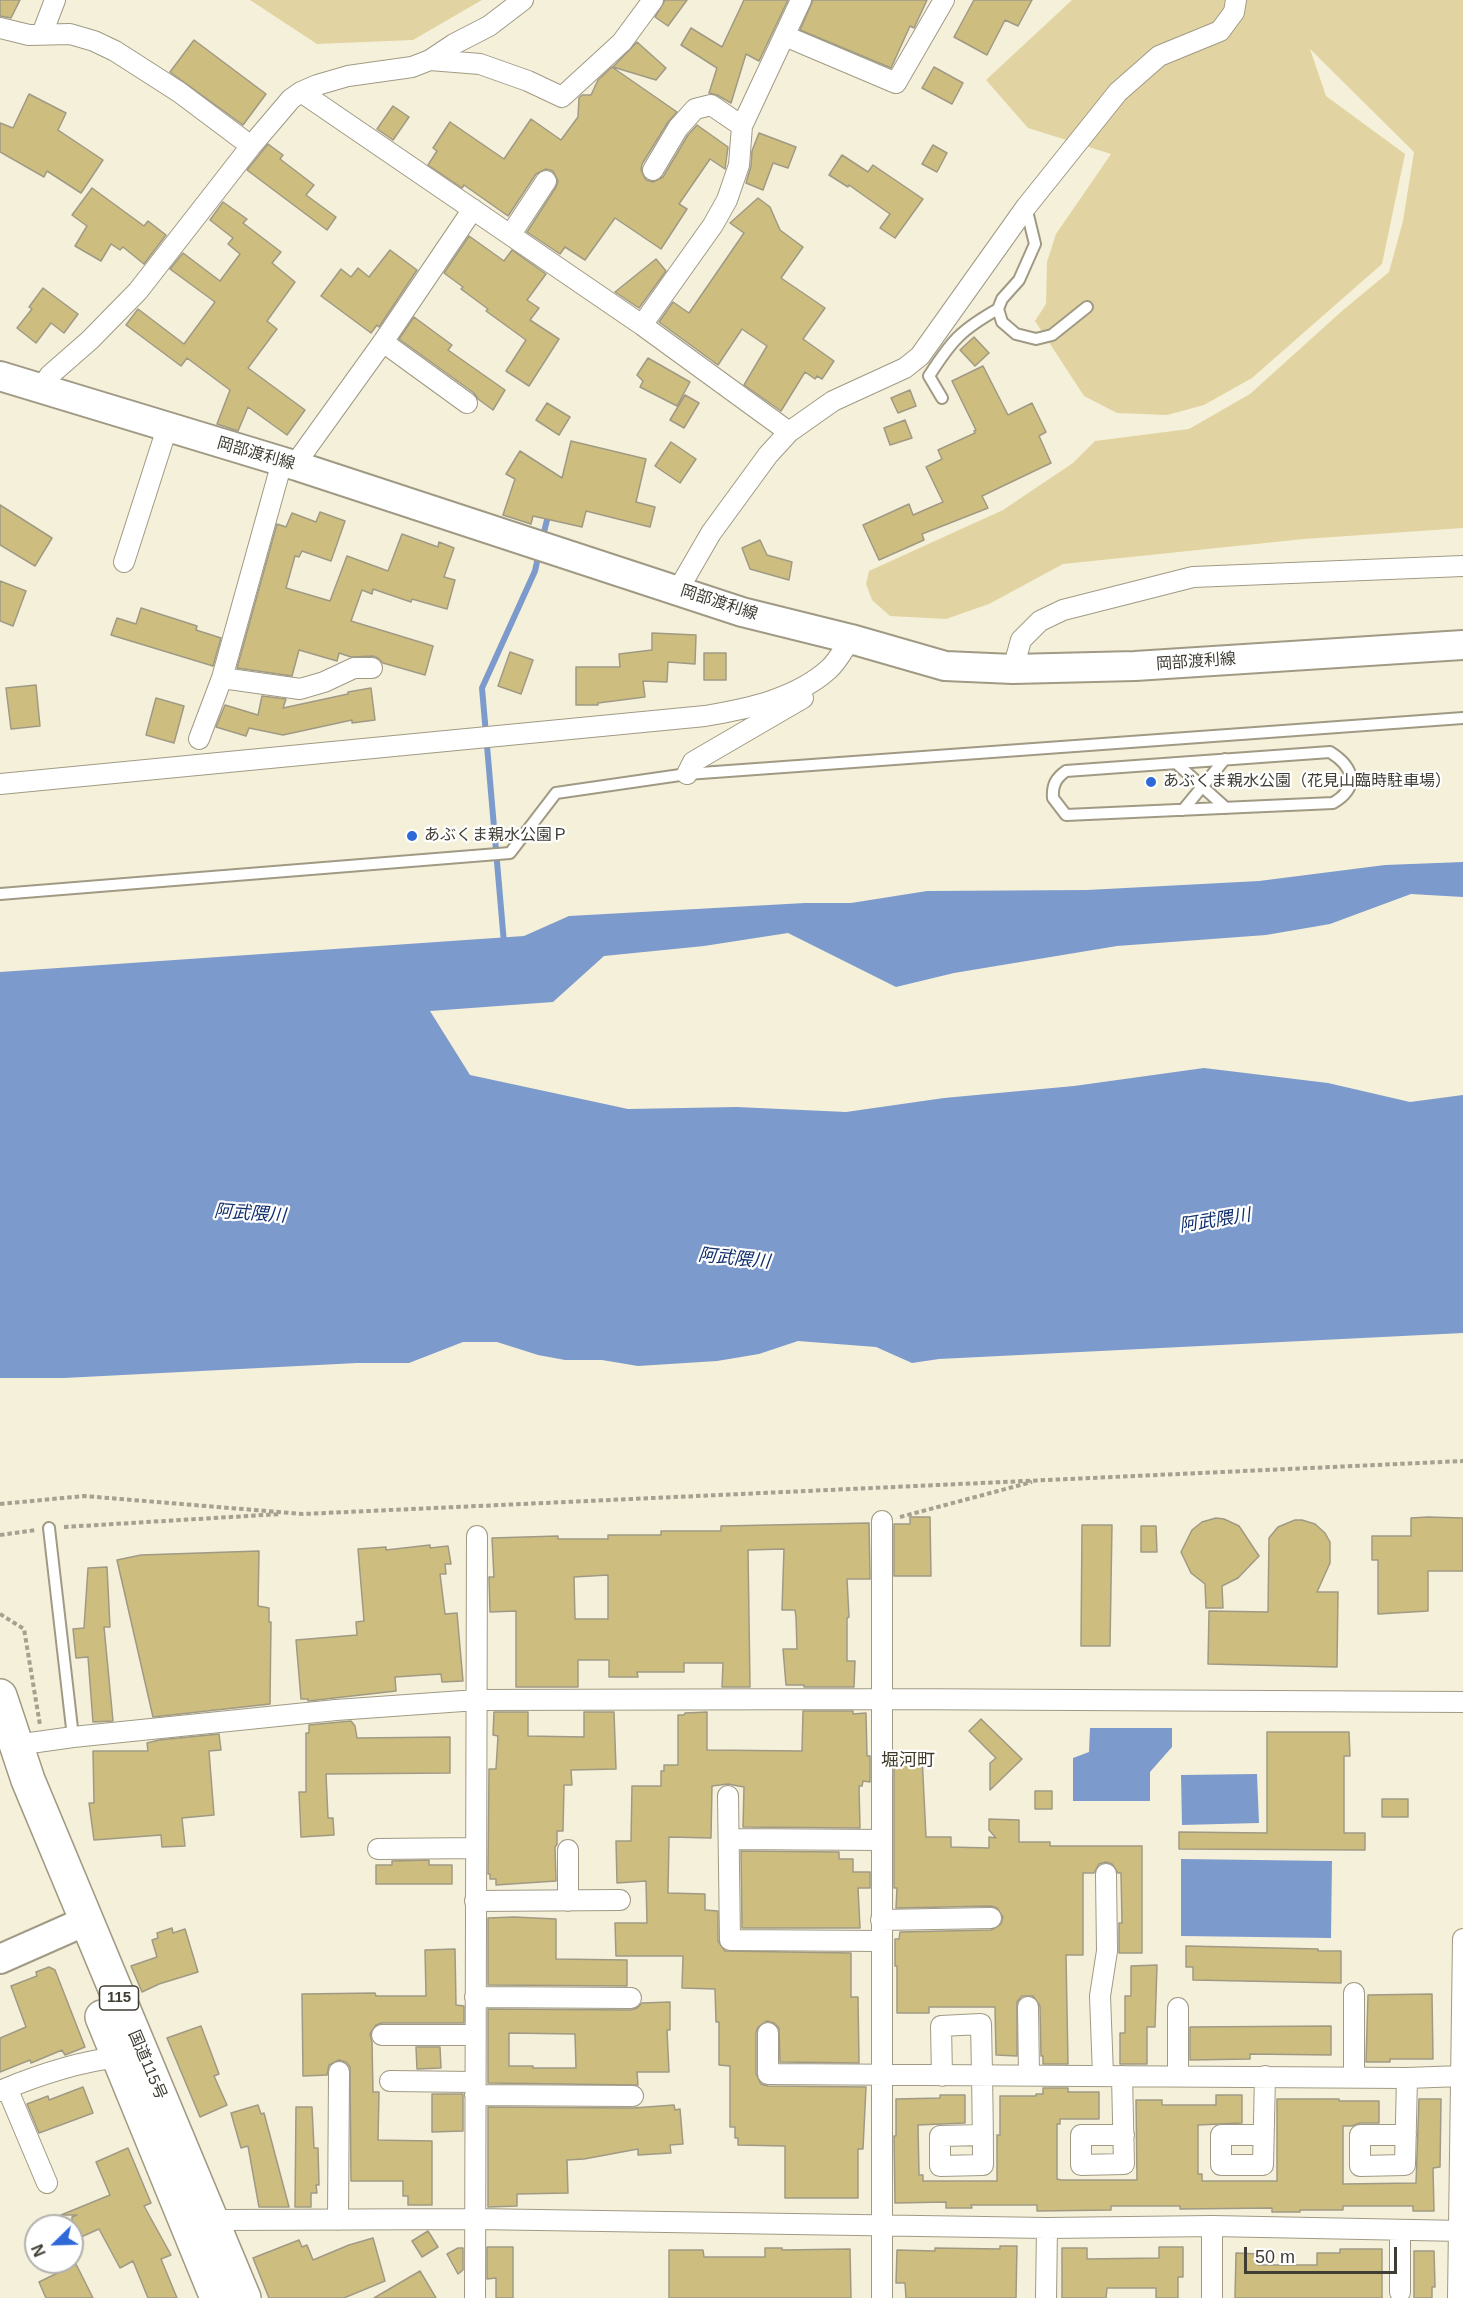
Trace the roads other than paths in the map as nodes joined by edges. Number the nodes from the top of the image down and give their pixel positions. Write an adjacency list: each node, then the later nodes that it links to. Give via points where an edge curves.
1 (55, 0): 8 (street)
2 (523, 0): 10 (street, via 489,26)
3 (653, 0): 10 (street, via 622,42 562,97 480,64)
4 (801, 0): 9 (street)
5 (944, 0): 9 (street, via 896,83)
6 (1236, 0): 16 (street, via 1234,12 1220,31 1159,56 1118,92)
7 (0, 28): 8 (street)
8 (42, 34): 13 (street, via 70,34 115,51 179,92)
9 (785, 36): 12 (street)
10 (430, 60): 11 (street, via 395,70 348,76)
11 (301, 92): 13 (street, via 283,107); 17 (street)
12 (742, 126): 14 (street, via 711,105 695,109 678,128); 21 (street, via 739,165 727,200)
13 (251, 146): 24 (street, via 138,291)
14 (653, 170)
15 (546, 181): 18 (street)
16 (1026, 207): 20 (lane, via 1035,244 1019,280); 28 (street, via 920,356 905,368 833,401)
17 (473, 209): 18 (street); 22 (street)
18 (511, 234): 21 (street)
19 (1087, 306): 20 (lane, via 1052,335 1036,339 1016,333 1002,322)
20 (998, 309): 25 (lane, via 970,324 950,344 929,376)
21 (642, 325): 28 (street)
22 (383, 342): 26 (street); 29 (street, via 301,456)
23 (0, 376): 24 (main road, 岡部渡利線)
24 (40, 389): 27 (main road, 岡部渡利線)
25 (942, 398)
26 (467, 404)
27 (167, 428): 29 (main road, 岡部渡利線); 30 (street)
28 (789, 432): 32 (street, via 711,533)
29 (290, 464): 32 (main road, 岡部渡利線); 38 (street)
30 (124, 562)
31 (1463, 567): 37 (street, via 1193,577 1063,610 1040,621 1021,640)
32 (678, 590): 33 (main road, 岡部渡利線, via 742,612)
33 (851, 639): 36 (street); 37 (main road, 岡部渡利線, via 945,666)
34 (1463, 645): 37 (main road, 岡部渡利線, via 1135,666)
35 (372, 668): 38 (street, via 354,668 300,689)
36 (830, 669): 43 (street, via 828,678 816,690 693,762); 44 (street, via 795,692 756,706 705,716)
37 (1013, 669)
38 (222, 678): 40 (street)
39 (1463, 718): 43 (lane)
40 (199, 739)
41 (1225, 759): 42 (lane); 45 (lane); 46 (lane, via 1330,752 1347,766 1351,780 1349,789 1334,803)
42 (1176, 763): 45 (lane); 47 (lane, via 1066,771 1054,784 1053,798 1066,815)
43 (687, 774): 48 (lane, via 556,793 510,853)
44 (0, 784)
45 (1202, 787): 46 (lane); 47 (lane)
46 (1226, 808): 47 (lane)
47 (1183, 810)
48 (0, 894)
49 (882, 1521): 53 (street)
50 (49, 1528): 56 (lane)
51 (477, 1536): 54 (street)
52 (0, 1696): 57 (highway, 国道115号 / 115)
53 (883, 1699): 54 (street); 55 (street); 60 (street)
54 (477, 1700): 56 (street); 61 (street)
55 (1463, 1702)
56 (73, 1737): 57 (street)
57 (20, 1751): 70 (highway, 国道115号 / 115)
58 (728, 1796): 59 (street)
59 (729, 1839): 60 (street); 72 (street, via 730,1940)
60 (882, 1840): 69 (street)
61 (475, 1848): 62 (street); 67 (street)
62 (378, 1849)
63 (568, 1850): 65 (street)
64 (1106, 1874): 88 (street, via 1107,1951 1100,1996)
65 (568, 1900): 66 (street); 67 (street)
66 (620, 1900)
67 (475, 1901): 75 (street)
68 (991, 1918): 69 (street)
69 (881, 1920): 72 (street)
70 (76, 1925): 73 (main road); 82 (highway, 国道115号 / 115); 106 (highway, 国道115号 / 115)
71 (1463, 1939): 92 (street)
72 (881, 1941): 85 (street)
73 (0, 1959)
74 (1354, 1993): 91 (street)
75 (475, 1997): 76 (street); 81 (street)
76 (631, 1998)
77 (1028, 2007): 84 (street)
78 (1178, 2008): 89 (street)
79 (768, 2033): 85 (street, via 768,2074)
80 (382, 2035): 81 (street)
81 (475, 2035): 95 (street)
82 (118, 2057): 96 (street, via 36,2076); 106 (highway, 国道115号 / 115)
83 (339, 2072): 104 (street)
84 (1029, 2075): 87 (street); 88 (street)
85 (880, 2076): 86 (street); 105 (street)
86 (942, 2076): 87 (street); 87 (street, via 941,2026 981,2024)
87 (982, 2076): 98 (street)
88 (1113, 2076): 89 (street); 99 (street)
89 (1178, 2076): 90 (street)
90 (1265, 2076): 91 (street); 100 (street)
91 (1354, 2076): 93 (street)
92 (1461, 2076): 93 (street); 110 (street)
93 (1407, 2078): 101 (street)
94 (390, 2081): 95 (street)
95 (475, 2088): 97 (street); 103 (street)
96 (4, 2089): 102 (street)
97 (633, 2096)
98 (983, 2135)
99 (1124, 2135)
100 (1263, 2135)
101 (1406, 2135)
102 (47, 2183)
103 (475, 2219): 104 (street); 105 (street); 114 (street)
104 (338, 2220): 106 (street)
105 (882, 2224): 108 (street); 115 (street)
106 (201, 2225): 112 (highway, 国道115号 / 115); 113 (highway, 国道115号 / 115)
107 (1212, 2226): 108 (street); 109 (street); 117 (street)
108 (1047, 2228): 116 (street)
109 (1400, 2231): 110 (street); 111 (street)
110 (1461, 2231): 118 (street)
111 (1400, 2292)
112 (217, 2298)
113 (244, 2298)
114 (475, 2298)
115 (882, 2298)
116 (1046, 2298)
117 (1212, 2298)
118 (1458, 2298)

